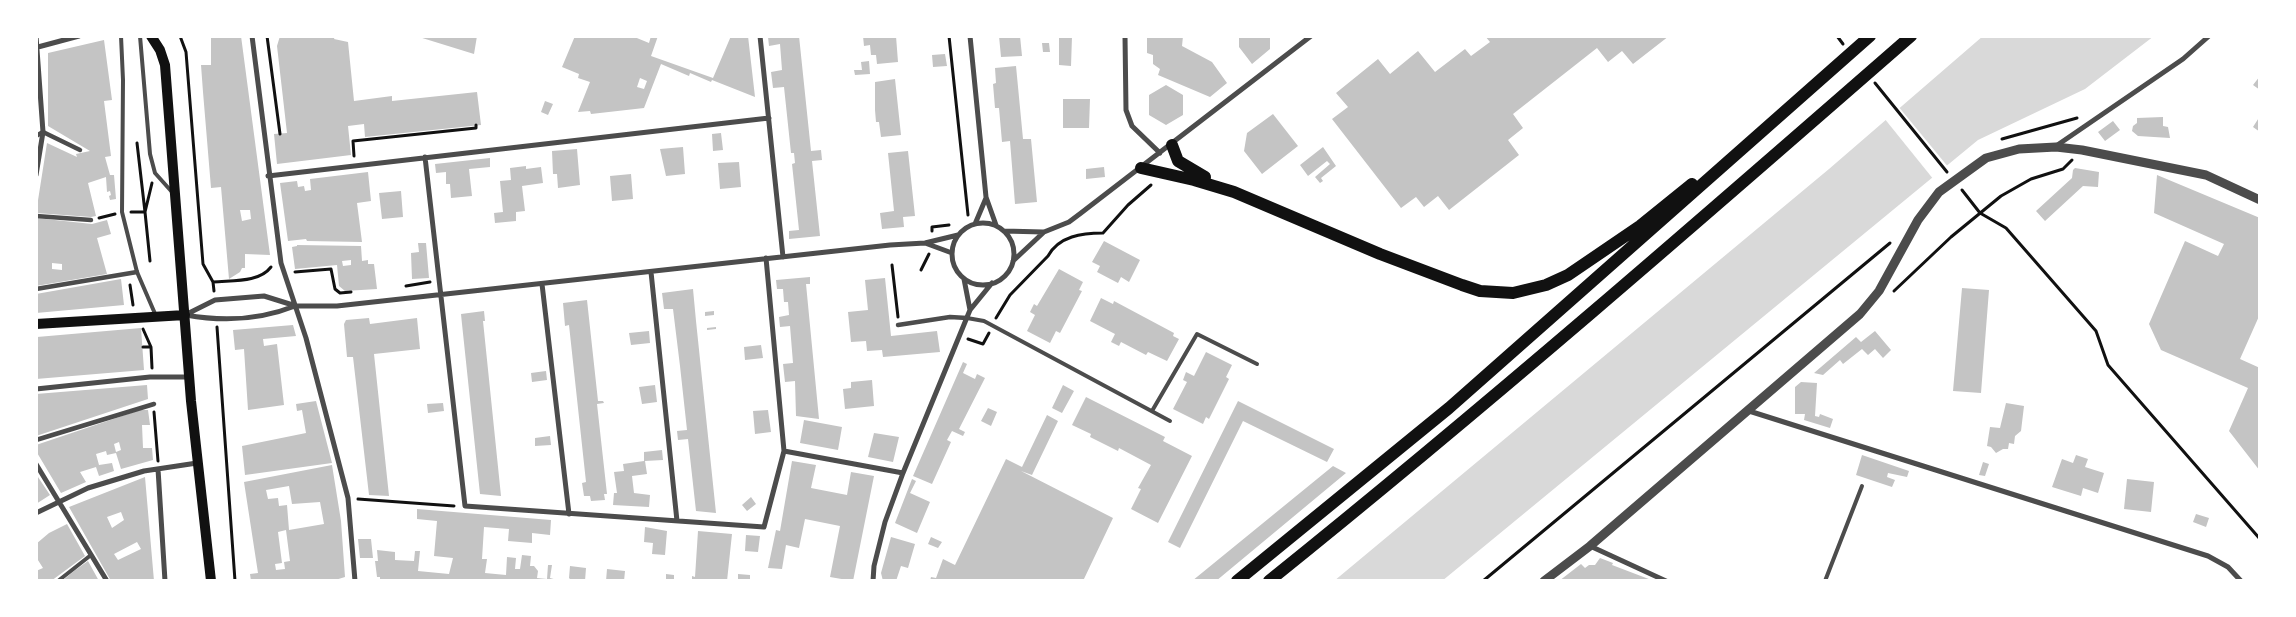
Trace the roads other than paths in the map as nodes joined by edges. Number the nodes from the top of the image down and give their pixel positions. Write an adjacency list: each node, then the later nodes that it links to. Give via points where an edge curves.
1 (36, 36): 14 (street)
2 (79, 36): 14 (street)
3 (121, 36): 43 (lane, via 122,212)
4 (140, 36): 29 (lane, via 150,154 155,173)
5 (151, 36): 29 (main road, via 165,65)
6 (252, 36): 26 (street)
7 (760, 36): 16 (street)
8 (970, 36): 28 (street)
9 (1125, 36): 22 (street, via 1126,110 1132,126)
10 (1311, 36): 19 (street)
11 (1870, 36): 15 (highway)
12 (1911, 36): 84 (highway, via 1567,336)
13 (2209, 36): 20 (street, via 2183,59)
14 (37, 47): 17 (street)
15 (1809, 91): 27 (highway, via 1640,226 1568,275 1546,285 1514,293 1480,291 1462,285); 83 (highway, via 1449,408)
16 (769, 118): 23 (street); 40 (street)
17 (43, 132): 18 (street); 21 (street); 25 (street)
18 (36, 136)
19 (1172, 145): 22 (street); 27 (highway, via 1178,161)
20 (2056, 147): 30 (street, via 2206,175); 62 (street, via 2019,149 1986,158 1939,192 1918,220 1879,291 1860,314)
21 (80, 150)
22 (1160, 153): 24 (street)
23 (425, 157): 26 (street); 49 (street)
24 (1141, 168): 27 (highway); 36 (street, via 1068,222)
25 (36, 175)
26 (268, 176): 50 (street, via 282,263)
27 (1234, 192)
28 (986, 197): 33 (street); 34 (street)
29 (177, 198): 52 (main road)
30 (2260, 200)
31 (36, 216): 32 (street)
32 (91, 220)
33 (975, 224): 34 (street, via 986,222); 37 (street)
34 (996, 225): 35 (street)
35 (1004, 231): 36 (street); 42 (street, via 1014,250)
36 (1044, 232): 42 (street)
37 (958, 235): 38 (street); 39 (street)
38 (925, 243): 39 (street); 40 (street)
39 (952, 253): 45 (street, via 953,263)
40 (783, 257): 41 (street)
41 (766, 258): 44 (street); 65 (street)
42 (1013, 261): 46 (street, via 1005,275)
43 (137, 272): 48 (street); 53 (lane)
44 (651, 272): 47 (street); 74 (street)
45 (964, 279): 46 (street, via 973,283); 51 (street)
46 (992, 283): 51 (street)
47 (542, 284): 49 (street); 73 (street)
48 (36, 289)
49 (441, 295): 50 (street, via 338,306); 73 (street, via 465,506)
50 (296, 306): 52 (street, via 272,316 217,320); 52 (street, via 264,296 215,300); 81 (street, via 348,498)
51 (970, 310): 54 (street)
52 (185, 315): 53 (main road); 58 (main road)
53 (156, 316): 55 (main road)
54 (966, 318): 56 (street, via 950,317); 61 (lane, via 984,321); 69 (street)
55 (36, 324)
56 (898, 325)
57 (1257, 364): 61 (lane, via 1197,334)
58 (189, 377): 59 (street, via 153,377); 66 (main road)
59 (36, 389)
60 (154, 404): 64 (street)
61 (1152, 411): 63 (lane)
62 (1749, 411): 75 (street); 88 (street, via 2208,556 2224,564)
63 (1170, 420)
64 (36, 440)
65 (784, 451): 69 (street); 74 (street, via 764,527)
66 (197, 463): 68 (street); 80 (main road)
67 (36, 464): 71 (street)
68 (158, 469): 71 (street, via 88,488); 79 (street)
69 (903, 473): 82 (street, via 885,522)
70 (1862, 486): 87 (lane)
71 (58, 502): 72 (street); 76 (street)
72 (36, 512)
73 (569, 514): 74 (street)
74 (677, 521)
75 (1590, 546): 85 (street); 86 (street)
76 (91, 556): 77 (lane); 78 (street)
77 (58, 581)
78 (107, 581)
79 (165, 581)
80 (211, 581)
81 (354, 581)
82 (873, 581)
83 (1237, 581)
84 (1269, 581)
85 (1544, 581)
86 (1666, 581)
87 (1825, 581)
88 (2241, 581)

